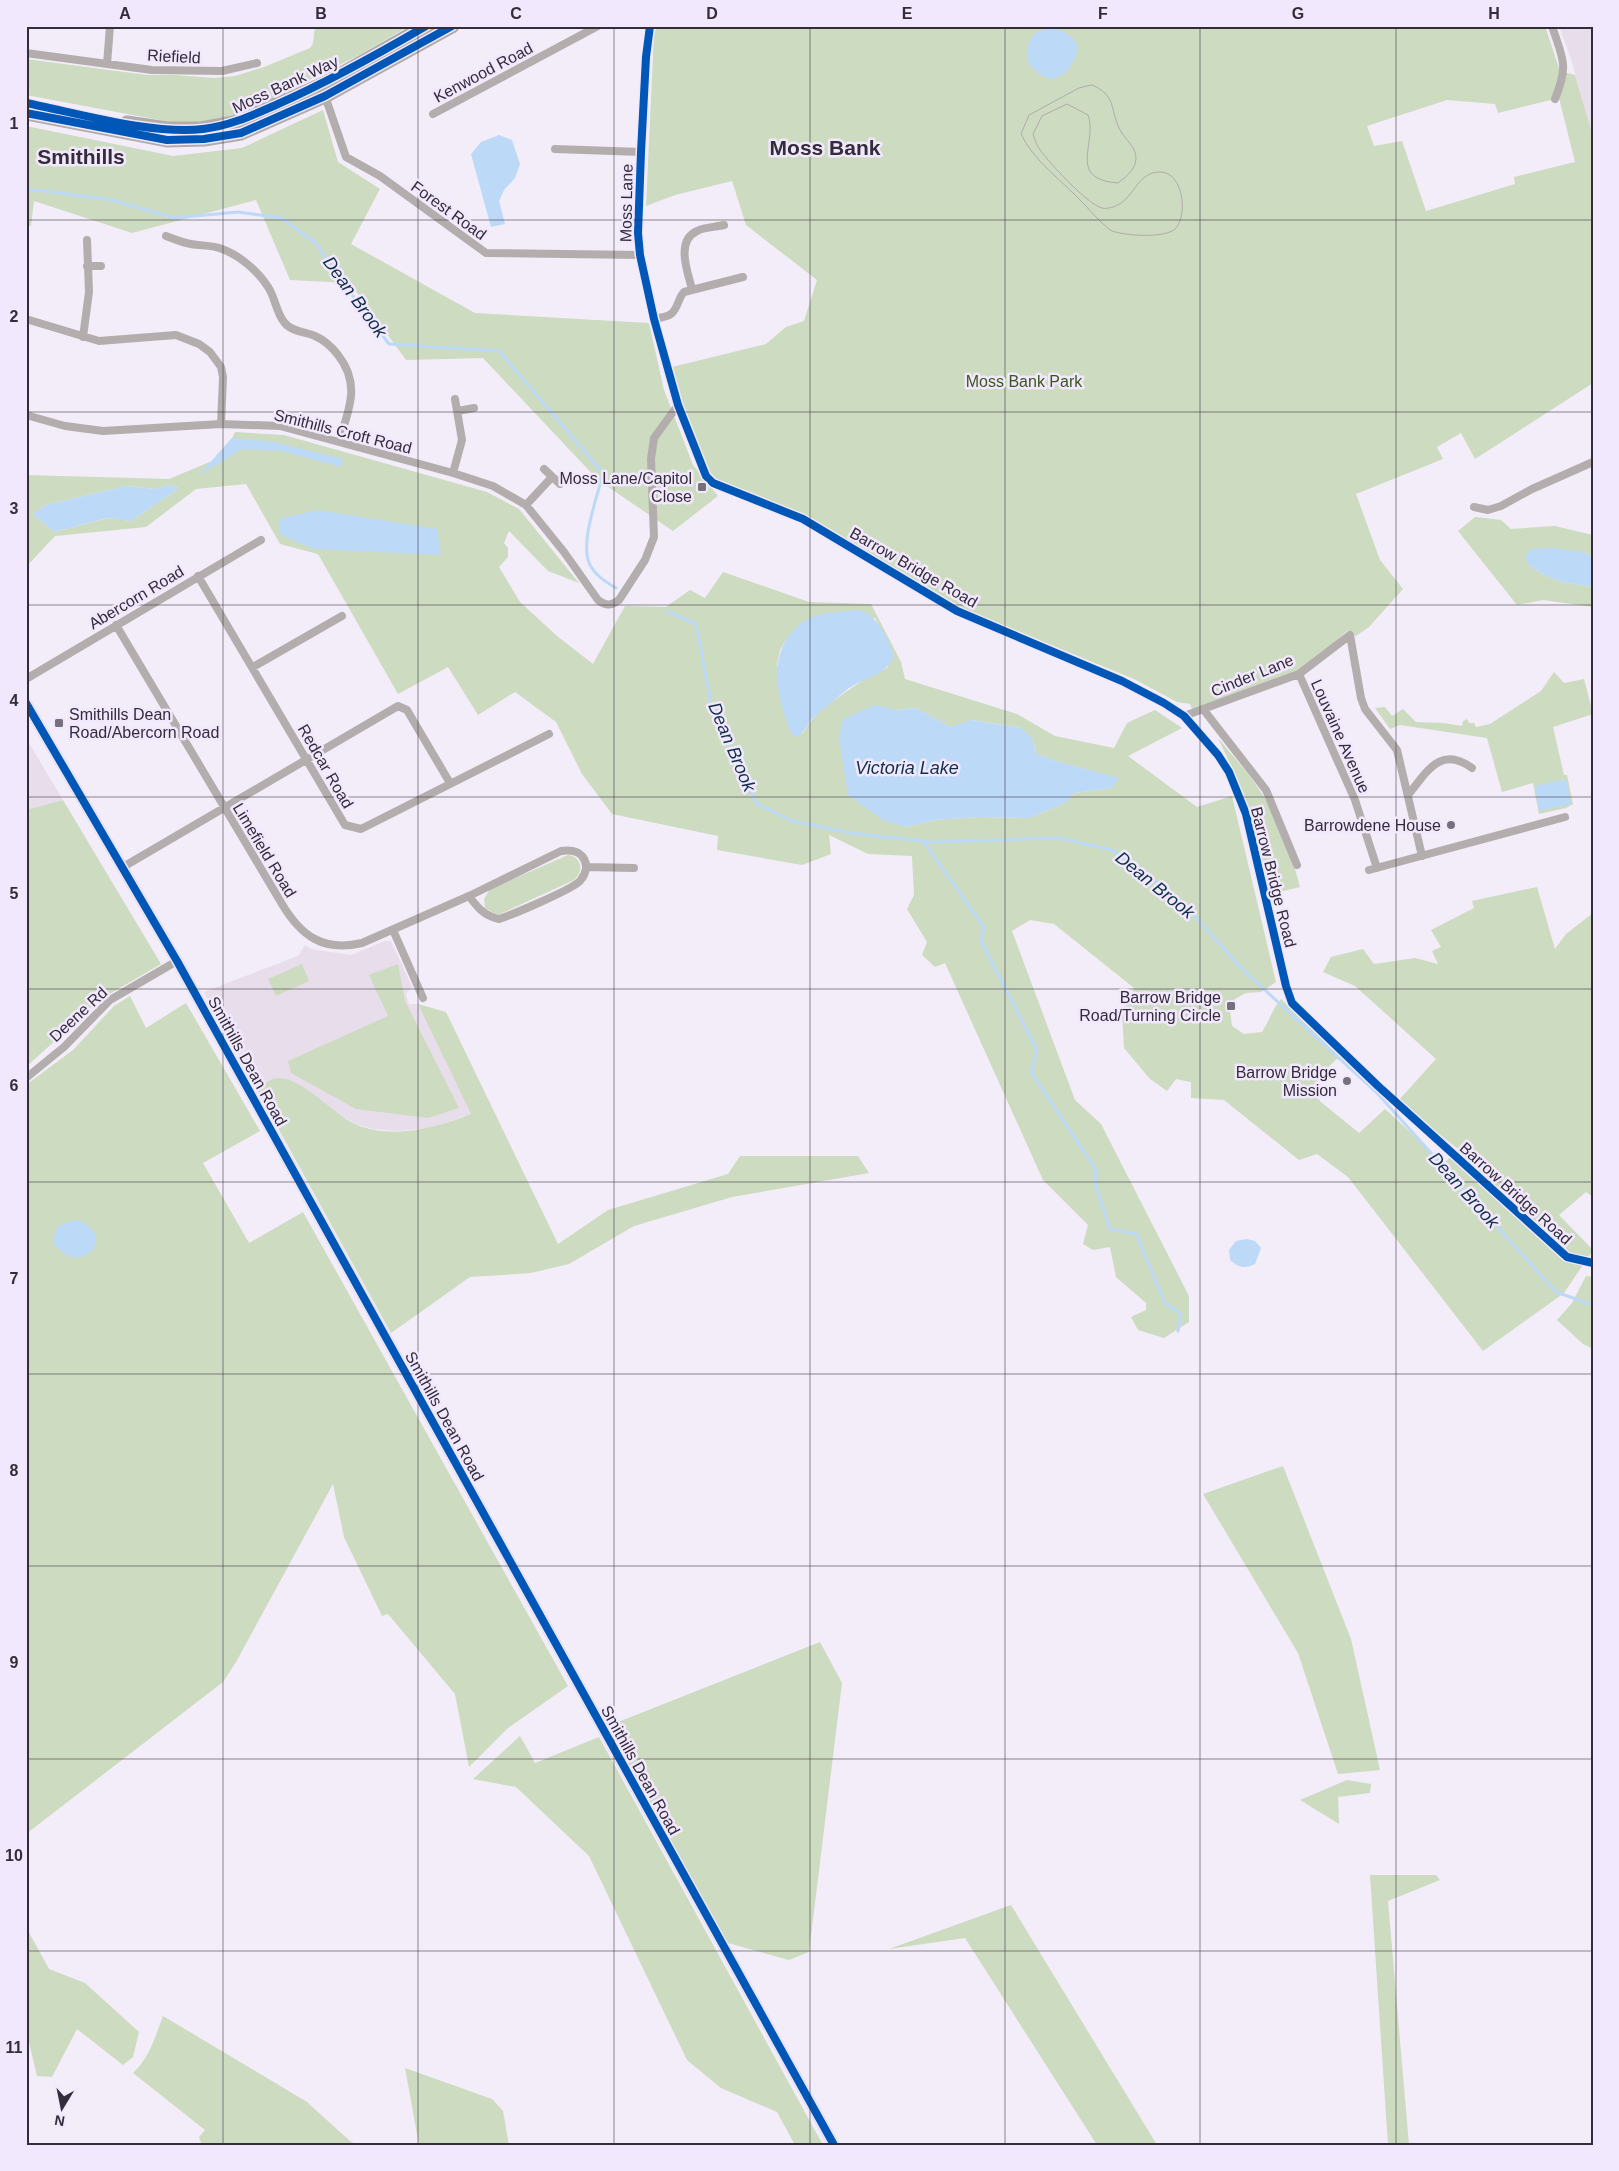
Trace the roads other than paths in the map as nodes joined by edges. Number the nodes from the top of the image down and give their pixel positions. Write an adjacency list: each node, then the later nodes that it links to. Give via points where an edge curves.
1 (110, 26): 9 (street)
2 (426, 26): 14 (highway, Moss Bank Way, via 324,84 234,123 202,129 167,129)
3 (452, 26): 12 (highway, Moss Bank Way)
4 (598, 26): 16 (street, Kenwood Road)
5 (650, 26): 18 (street, Moss Lane)
6 (1552, 26): 13 (street, via 1564,63)
7 (26, 53): 9 (street, Riefield)
8 (237, 59): 11 (street)
9 (107, 64): 11 (street, Riefield, via 152,70 215,72)
10 (256, 64): 11 (street, Riefield)
11 (240, 68)
12 (325, 96): 15 (highway, Moss Bank Way, via 241,133 204,140 167,140); 22 (street, Forest Road, via 346,157 380,176 486,253)
13 (1555, 99)
14 (26, 103)
15 (26, 113)
16 (433, 114)
17 (555, 150): 18 (street)
18 (641, 152): 22 (street, Moss Lane)
19 (724, 225): 26 (street, via 697,231 685,247)
20 (171, 235): 36 (street, via 190,244 222,249 237,256 268,287 284,322 291,328 317,337 336,352 350,377 352,392)
21 (87, 240): 23 (street)
22 (640, 255): 28 (street, Moss Lane)
23 (87, 266): 24 (street); 29 (street, via 88,302)
24 (101, 266)
25 (743, 277): 26 (street)
26 (692, 289): 28 (street, via 679,297 670,314)
27 (26, 319): 29 (street)
28 (654, 319): 31 (street, Moss Lane)
29 (83, 337): 35 (street, via 99,341 176,335 199,344 221,367)
30 (455, 399): 33 (street)
31 (678, 405): 42 (street, Smithills Croft Road, via 654,438 651,459 654,537 645,560 613,605 605,605 598,600); 53 (street, Barrow Bridge Road, via 706,476 713,483 803,519 957,611 1122,681)
32 (474, 408): 33 (street)
33 (458, 411): 39 (street, via 462,440)
34 (26, 415): 35 (street, Smithills Croft Road, via 65,426 103,431)
35 (222, 424): 36 (street, Smithills Croft Road, via 280,426)
36 (339, 441): 39 (street, Smithills Croft Road)
37 (1593, 462): 43 (street, via 1501,506 1488,510)
38 (544, 469): 40 (street)
39 (453, 473): 42 (street, Smithills Croft Road, via 493,486)
40 (552, 477): 41 (street); 42 (street)
41 (560, 484)
42 (526, 505)
43 (1474, 507)
44 (261, 540): 45 (street, Abercorn Road)
45 (198, 576): 47 (street, Abercorn Road); 48 (street, Redcar Road)
46 (342, 616): 48 (street)
47 (116, 625): 50 (street, Abercorn Road); 59 (street, Limefield Road)
48 (253, 667): 55 (street, Redcar Road)
49 (1299, 674): 52 (street, Cinder Lane); 58 (street, Cinder Lane, via 1350,635 1361,698 1365,709 1398,750); 61 (street, Louvaine Avenue, via 1355,800 1373,869)
50 (26, 679)
51 (26, 703): 64 (street, Smithills Dean Road)
52 (1203, 709): 53 (street, Cinder Lane); 62 (street, via 1266,790)
53 (1184, 716): 71 (street, Barrow Bridge Road, via 1218,755 1238,792 1292,1003 1567,1258)
54 (549, 734): 57 (street, Redcar Road)
55 (306, 760): 57 (street, Redcar Road, via 344,824 354,828 360,828); 57 (street, via 398,706 406,710); 59 (street)
56 (1472, 768): 58 (street, via 1454,758 1438,761)
57 (450, 783)
58 (1408, 795): 61 (street)
59 (224, 809): 64 (street); 67 (street, Limefield Road, via 300,930 325,943 346,947)
60 (1565, 818): 61 (street)
61 (1422, 856)
62 (1297, 865)
63 (586, 867): 65 (street); 66 (street, Limefield Road, via 578,853 560,851); 66 (street, via 574,885 499,919 483,913)
64 (123, 868): 68 (street, Smithills Dean Road)
65 (634, 869)
66 (469, 896): 67 (street, Limefield Road)
67 (393, 930): 69 (street)
68 (177, 961): 70 (street, Deene Rd, via 110,1000 64,1047); 72 (street, Smithills Dean Road)
69 (423, 998)
70 (26, 1078)
71 (1593, 1263)
72 (834, 2145)

